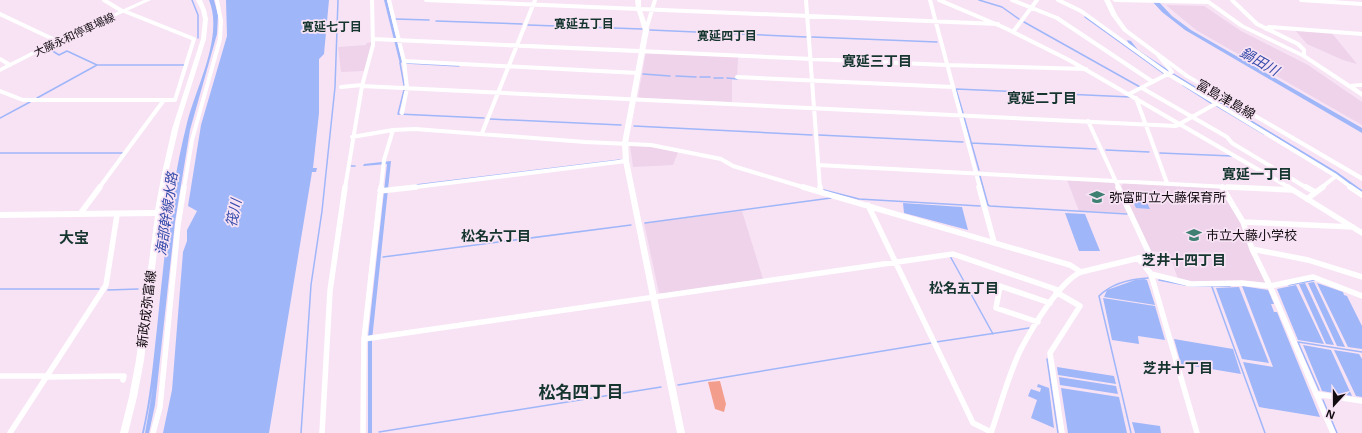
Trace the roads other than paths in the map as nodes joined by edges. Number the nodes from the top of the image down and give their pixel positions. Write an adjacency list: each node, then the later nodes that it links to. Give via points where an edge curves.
1 (104, 0): 28 (street)
2 (148, 0): 28 (main road, 大藤永和停車場線)
3 (199, 0): 98 (main road, 新政成弥富線, via 206,22 202,48 173,136)
4 (217, 0): 127 (street, via 221,21 220,39 190,148 178,225 160,407)
5 (372, 0): 37 (street)
6 (389, 0): 38 (street)
7 (426, 0): 24 (street)
8 (535, 0): 24 (street)
9 (638, 0): 26 (main road)
10 (655, 0): 27 (street)
11 (806, 0): 30 (street)
12 (930, 0): 31 (street)
13 (939, 0): 32 (street)
14 (1012, 0): 25 (street)
15 (1037, 0): 25 (street)
16 (1058, 0): 53 (street, via 1081,11)
17 (1107, 0): 42 (main road, 富島津島線, via 1119,23)
18 (1115, 0): 21 (main road)
19 (1232, 0): 33 (street, via 1257,24)
20 (1301, 0): 23 (street)
21 (1161, 1): 22 (main road)
22 (1207, 1): 43 (main road, via 1242,26)
23 (1362, 4)
24 (533, 5): 26 (street); 40 (street)
25 (1032, 7): 35 (street); 56 (street, via 1057,18)
26 (637, 9): 27 (street); 34 (main road)
27 (651, 10): 30 (street); 34 (street)
28 (123, 11): 39 (main road, 大藤永和停車場線); 70 (street, via 194,39 175,100)
29 (0, 14): 39 (street)
30 (807, 16): 31 (street); 45 (street)
31 (935, 22): 32 (street); 48 (street)
32 (998, 24): 35 (street)
33 (1268, 28): 36 (street); 43 (street, via 1298,44 1304,50)
34 (646, 30): 41 (main road)
35 (1013, 32): 51 (street)
36 (1362, 34)
37 (373, 39): 38 (street); 58 (street)
38 (396, 40): 40 (street); 46 (street)
39 (57, 41): 47 (main road, 大藤永和停車場線)
40 (517, 45): 41 (street); 49 (street)
41 (642, 51): 45 (street); 52 (main road)
42 (1158, 56): 53 (street); 71 (main road, 富島津島線)
43 (1304, 56): 59 (main road)
44 (0, 59): 47 (street)
45 (811, 59): 48 (street); 55 (street)
46 (404, 61): 49 (street); 62 (street)
47 (10, 64): 50 (main road, 大藤永和停車場線)
48 (946, 65): 51 (street); 61 (street)
49 (508, 66): 52 (street); 65 (street)
50 (0, 70)
51 (1086, 70): 66 (street)
52 (638, 73): 69 (main road)
53 (1170, 73): 56 (street); 86 (street)
54 (737, 77): 55 (street)
55 (812, 81): 61 (street); 72 (street)
56 (1153, 82): 63 (street)
57 (1362, 85): 59 (main road)
58 (362, 86): 60 (street); 62 (street); 81 (street)
59 (1350, 86): 67 (main road)
60 (341, 87)
61 (953, 87): 74 (street)
62 (407, 88): 65 (street); 73 (street)
63 (1142, 88): 66 (street); 75 (street)
64 (0, 91): 70 (street, via 23,100)
65 (498, 92): 69 (street); 80 (street)
66 (1129, 94): 68 (street)
67 (1362, 94)
68 (1136, 98): 77 (street); 78 (street)
69 (633, 99): 72 (street); 82 (main road)
70 (164, 100): 99 (street)
71 (1222, 100): 75 (street); 87 (main road, 富島津島線, via 1283,132)
72 (814, 108): 74 (street); 84 (street)
73 (402, 113)
74 (960, 115): 76 (street); 85 (street)
75 (1191, 116): 77 (street); 94 (street)
76 (1088, 121): 78 (street); 88 (street)
77 (1179, 123): 78 (street, via 1176,126); 91 (street)
78 (1146, 125): 89 (street)
79 (394, 130): 80 (street); 81 (street); 92 (street, via 384,163)
80 (482, 133): 82 (street)
81 (352, 137): 128 (street, via 330,291)
82 (625, 143): 83 (main road); 93 (street, via 651,145 721,159 733,166)
83 (626, 161): 92 (street); 115 (main road)
84 (818, 165): 85 (street); 93 (street)
85 (976, 174): 88 (street); 105 (street)
86 (1336, 176): 94 (street); 95 (street)
87 (1362, 179)
88 (1115, 181): 89 (street); 107 (street, via 1149,253)
89 (1167, 183): 90 (street)
90 (1222, 187): 91 (street); 102 (street)
91 (1293, 190): 96 (street)
92 (383, 191): 118 (street)
93 (820, 191): 97 (street)
94 (1315, 192): 96 (street)
95 (1362, 195)
96 (1307, 199): 103 (street)
97 (868, 205): 105 (street); 108 (street)
98 (158, 213): 101 (main road); 126 (main road, 新政成弥富線, via 138,375)
99 (80, 214): 100 (main road); 101 (main road)
100 (0, 215)
101 (117, 215): 120 (street, via 106,285)
102 (1243, 222): 103 (street); 106 (street)
103 (1353, 227): 104 (street)
104 (1362, 233)
105 (994, 242): 109 (street, via 1070,265)
106 (1252, 249): 111 (street, via 1308,260); 112 (street)
107 (1138, 258): 109 (street); 110 (street)
108 (896, 262): 113 (street, via 953,254); 115 (street); 124 (street, via 973,424)
109 (1081, 272): 113 (street)
110 (1151, 274): 112 (street, via 1192,284 1242,283); 132 (street)
111 (1362, 276)
112 (1270, 286): 114 (street, via 1313,277); 122 (street)
113 (1057, 291): 116 (street); 131 (street, via 1080,306 1050,353)
114 (1362, 296)
115 (653, 297): 118 (street); 130 (main road)
116 (1050, 303): 117 (street); 117 (street, via 1000,286 996,308)
117 (1038, 322): 124 (street, via 1021,349)
118 (368, 338): 129 (street)
119 (0, 376): 120 (street)
120 (47, 376): 121 (street, via 124,376); 125 (street)
121 (123, 380)
122 (1316, 394): 123 (street); 133 (street)
123 (1362, 401)
124 (991, 432)
125 (10, 433)
126 (124, 433)
127 (153, 433)
128 (322, 433)
129 (363, 433)
130 (681, 433)
131 (1062, 433)
132 (1197, 433)
133 (1333, 433)

